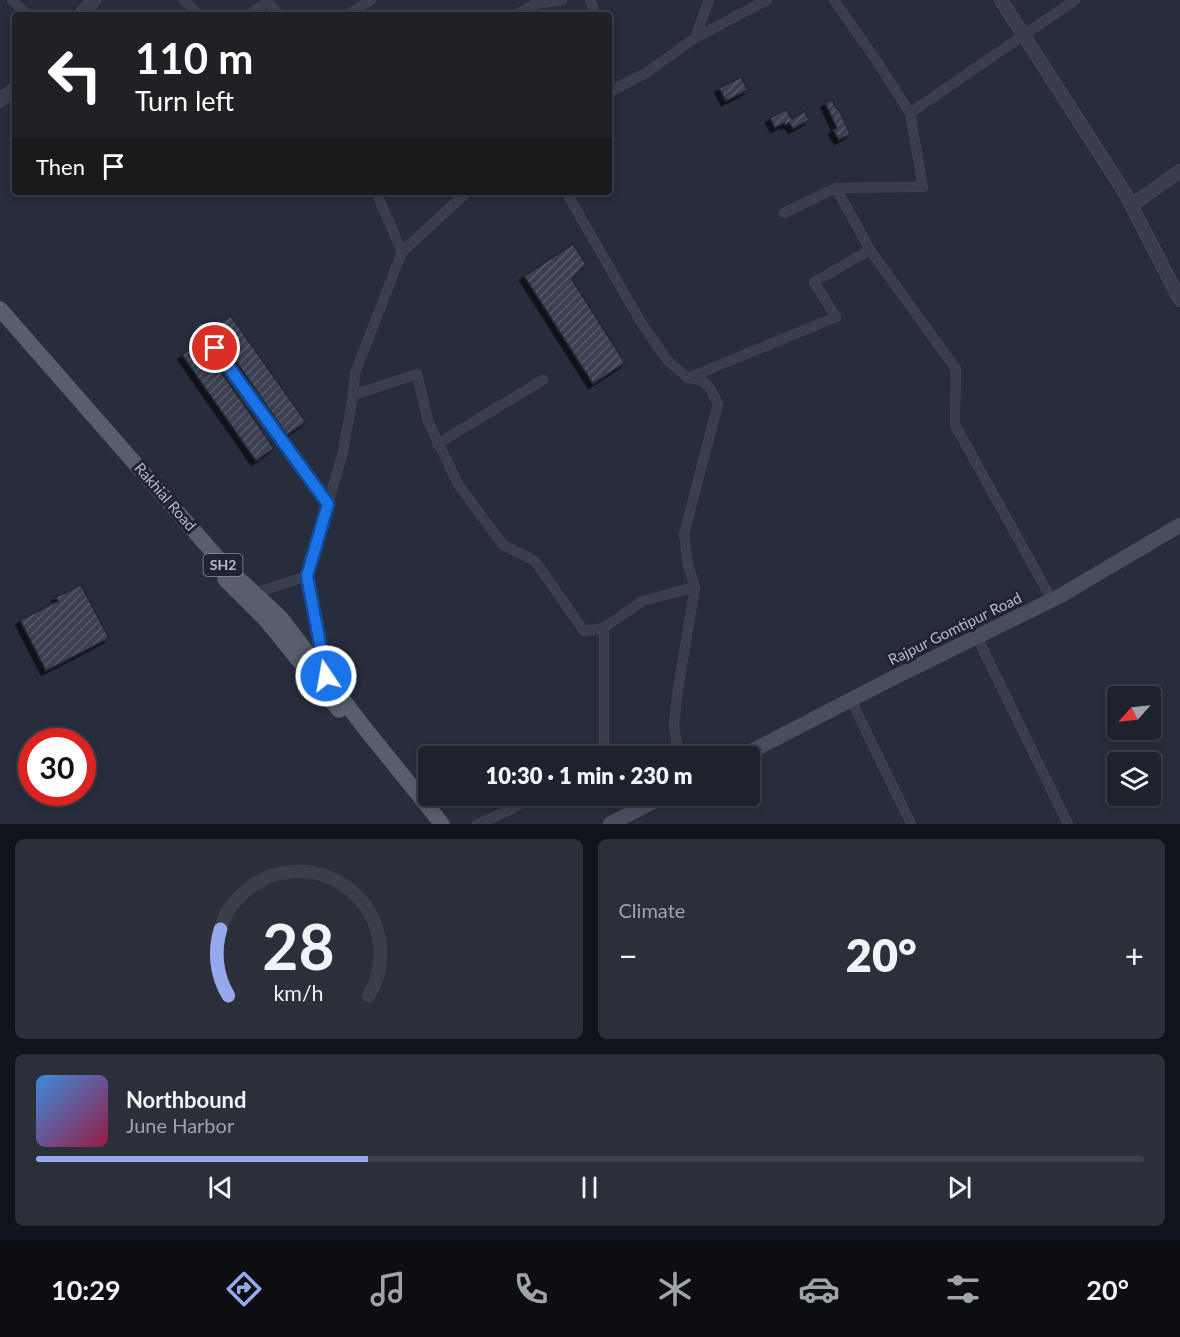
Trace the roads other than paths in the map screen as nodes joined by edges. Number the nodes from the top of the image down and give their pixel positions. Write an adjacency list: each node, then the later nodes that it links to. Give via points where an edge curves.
1 (12, 0): 12 (street)
2 (94, 0): 13 (street)
3 (184, 0): 14 (street)
4 (371, 0): 17 (street)
5 (562, 0): 18 (street, via 535,4)
6 (710, 0): 20 (street)
7 (767, 0): 20 (street)
8 (834, 0): 22 (street)
9 (1001, 0): 19 (street)
10 (1075, 0): 19 (street)
11 (266, 1): 15 (street); 16 (street)
12 (25, 12)
13 (83, 12)
14 (195, 12)
15 (253, 12)
16 (276, 12)
17 (352, 12)
18 (521, 12)
19 (1024, 36): 22 (street); 28 (street)
20 (695, 38): 21 (street, via 646,73)
21 (612, 90)
22 (910, 113): 24 (street, via 923,187)
23 (1180, 171): 28 (street)
24 (836, 188): 29 (street); 30 (street)
25 (377, 195): 31 (street)
26 (464, 195): 31 (street)
27 (568, 195): 36 (street, via 642,324 668,361)
28 (1132, 205): 32 (street)
29 (784, 213)
30 (870, 250): 36 (street, via 814,282 836,317); 45 (street, via 956,369 955,425)
31 (402, 252): 38 (street, via 355,373)
32 (1180, 300)
33 (0, 309): 44 (main road, Rakhial Road / SH2, via 223,564)
34 (0, 321): 56 (main road, Rakhial Road / SH2, via 217,570 266,620)
35 (201, 329): 40 (street)
36 (688, 378): 43 (street, via 702,380 718,404 684,534)
37 (543, 380): 39 (street)
38 (353, 395): 39 (street, via 417,374); 40 (street)
39 (438, 444): 46 (street, via 458,484 503,545 535,561 584,631)
40 (328, 504): 42 (street)
41 (1180, 525): 45 (main road, Rajpur Gomtipur Road)
42 (307, 576): 44 (street); 48 (street)
43 (695, 587): 46 (street, via 642,601); 51 (street, via 677,696 674,724)
44 (255, 593): 48 (main road, Rakhial Road / SH2, via 281,618)
45 (1052, 600): 47 (main road, Rajpur Gomtipur Road)
46 (604, 628): 50 (street)
47 (977, 637): 49 (main road, Rajpur Gomtipur Road); 62 (street)
48 (326, 676): 57 (main road, Rakhial Road / SH2)
49 (850, 700): 52 (main road, Rajpur Gomtipur Road); 61 (street)
50 (604, 746)
51 (678, 746)
52 (760, 747)
53 (516, 806): 58 (street)
54 (644, 806): 55 (main road)
55 (638, 809): 59 (main road); 60 (street)
56 (432, 824)
57 (442, 824)
58 (477, 824)
59 (610, 824)
60 (629, 824)
61 (911, 824)
62 (1068, 824)

